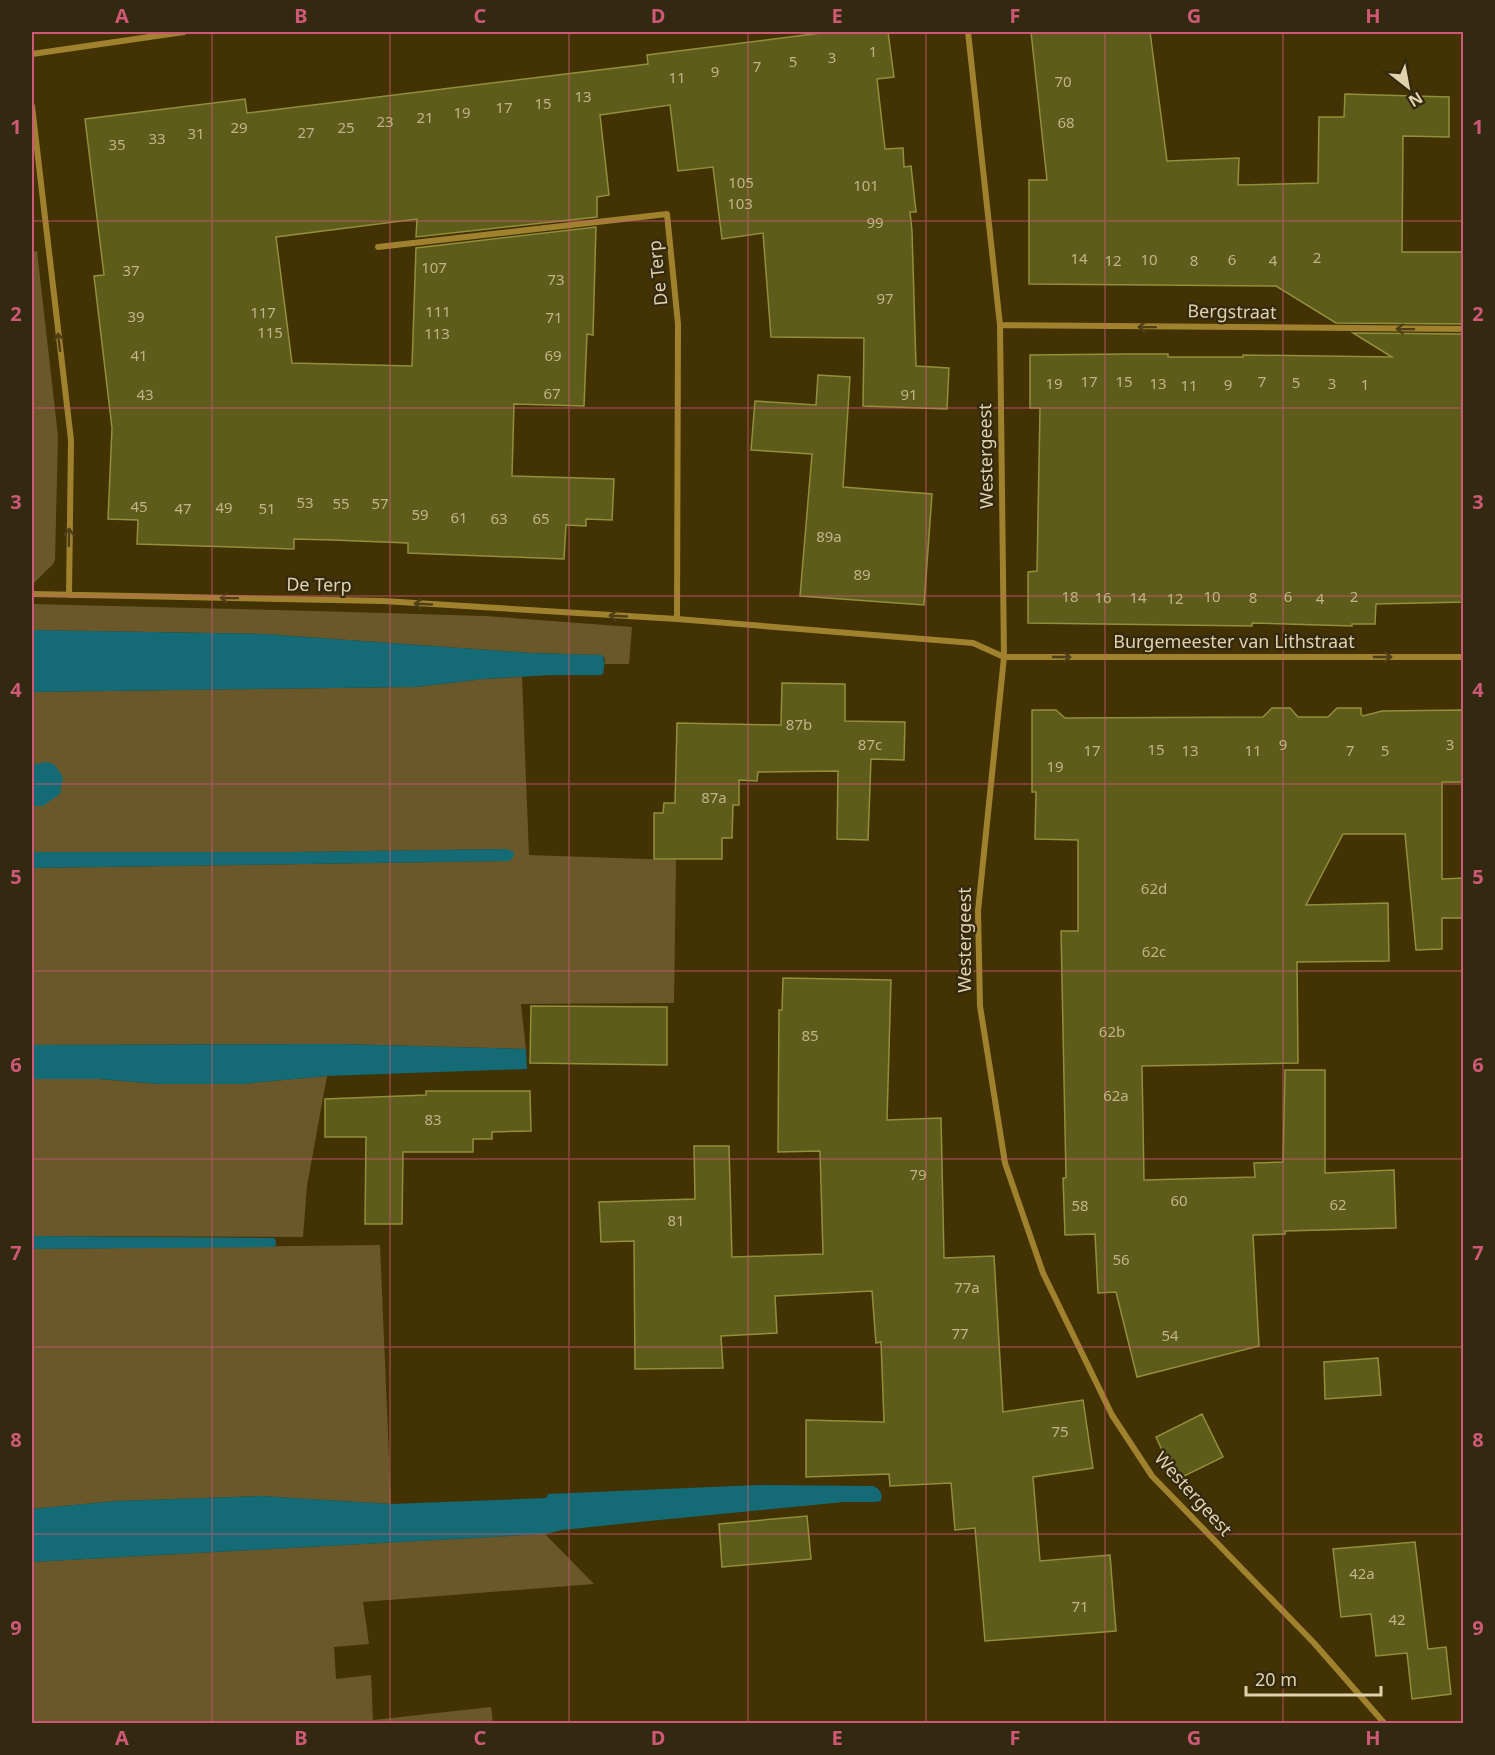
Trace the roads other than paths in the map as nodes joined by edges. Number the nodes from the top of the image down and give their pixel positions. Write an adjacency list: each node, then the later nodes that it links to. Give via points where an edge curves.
1 (184, 32): 3 (street)
2 (968, 32): 6 (street, Westergeest)
3 (32, 54)
4 (32, 106): 9 (street, one-way to 4, via 71,440)
5 (378, 247): 10 (street, De Terp, via 667,214 678,324)
6 (1000, 325): 7 (street, Bergstraat, one-way to 6); 11 (street, Westergeest)
7 (1464, 329)
8 (32, 594): 9 (street, De Terp)
9 (69, 595): 10 (street, De Terp, one-way to 9, via 383,602)
10 (676, 619): 11 (street, De Terp, via 973,643)
11 (1004, 657): 12 (street, Burgemeester van Lithstraat, one-way to 12); 13 (street, Westergeest, via 978,911 980,1006 1005,1163 1044,1273 1112,1415 1152,1476 1314,1643)
12 (1464, 657)
13 (1385, 1724)

